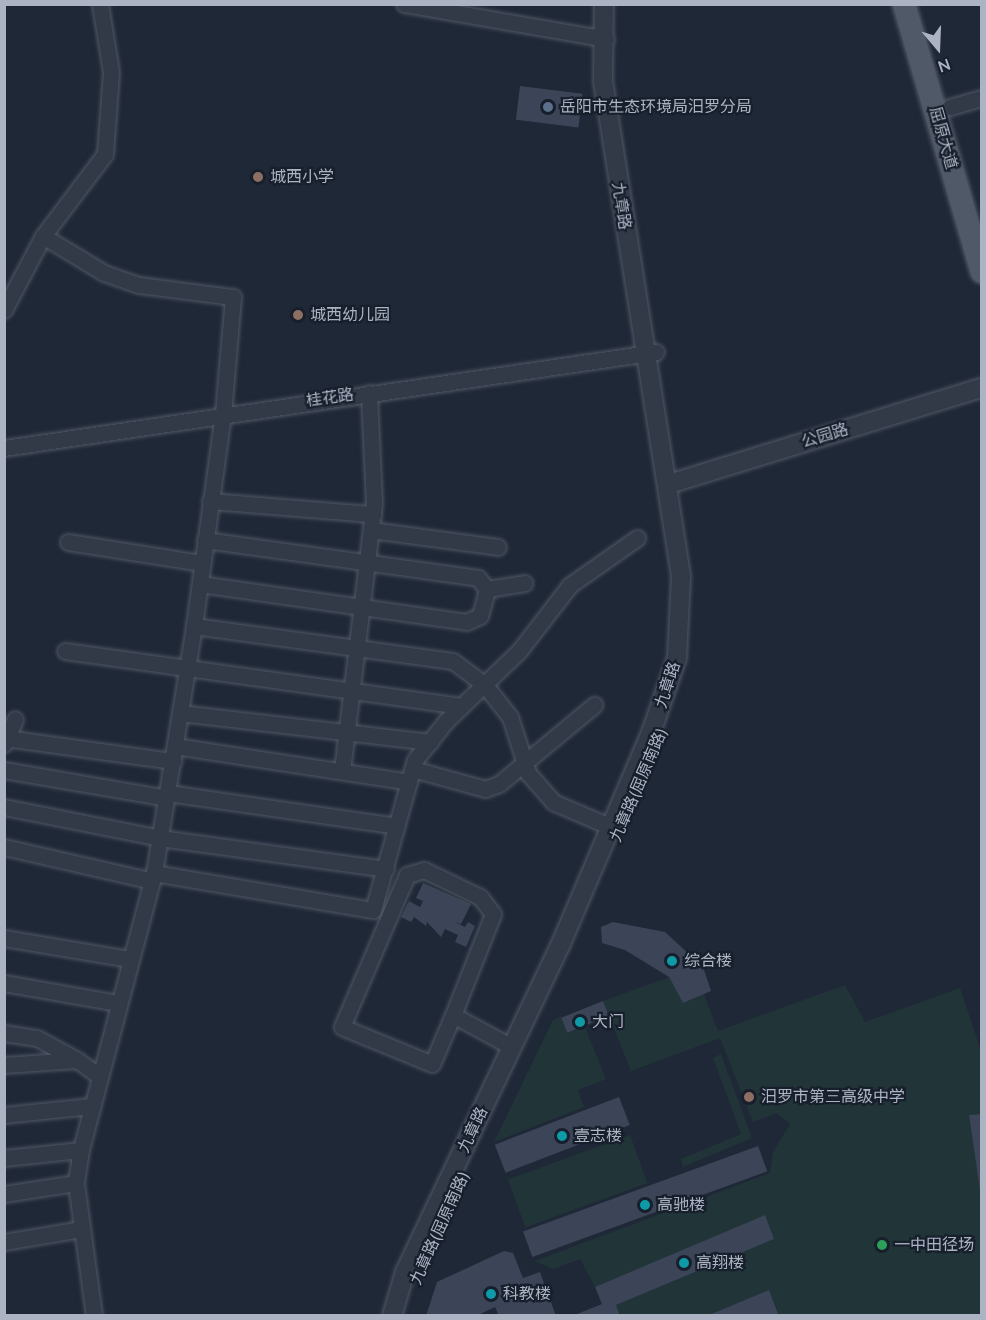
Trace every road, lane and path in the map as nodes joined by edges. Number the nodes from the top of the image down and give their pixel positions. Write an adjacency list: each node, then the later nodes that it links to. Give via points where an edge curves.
1 (100, 4): 11 (street, via 111,72 105,154)
2 (404, 4): 7 (street)
3 (604, 4): 7 (street, 九章路)
4 (611, 4): 7 (street)
5 (904, 4): 12 (main road, 屈原大道)
6 (920, 4): 9 (main road, 屈原大道)
7 (603, 38): 14 (street, 九章路, via 628,247)
8 (981, 98): 9 (street)
9 (950, 107): 10 (main road, 屈原大道)
10 (981, 216)
11 (43, 236): 13 (street); 17 (street, via 104,273 139,285 233,297)
12 (981, 272)
13 (4, 310)
14 (652, 353): 16 (street, 桂花路); 19 (street, 九章路)
15 (981, 388): 19 (street, 公园路)
16 (369, 393): 17 (street, 桂花路); 21 (street)
17 (223, 414): 18 (street, 桂花路); 20 (street)
18 (4, 448)
19 (673, 482): 54 (street, 九章路, via 681,576 677,658); 79 (street, 九章路(屈原南路), via 692,613 674,697 569,950 416,1277)
20 (210, 501): 21 (street); 23 (street)
21 (372, 522): 25 (street); 27 (street)
22 (637, 538): 36 (street, via 570,585 519,651)
23 (205, 540): 26 (street); 27 (street)
24 (68, 542): 26 (street)
25 (498, 547)
26 (202, 563): 29 (street)
27 (367, 564): 30 (street, via 478,578); 31 (street)
28 (525, 583): 30 (street)
29 (200, 584): 31 (street); 32 (street)
30 (487, 589): 31 (street, via 480,616 466,622)
31 (363, 606): 33 (street)
32 (194, 626): 33 (street); 35 (street)
33 (357, 649): 36 (street, via 453,661); 37 (street)
34 (65, 651): 35 (street)
35 (187, 671): 37 (street); 40 (street)
36 (484, 684): 39 (street); 47 (street, via 517,731)
37 (352, 694): 39 (street); 42 (street)
38 (594, 705): 47 (street)
39 (461, 706): 44 (street)
40 (180, 713): 42 (street); 46 (street)
41 (15, 719): 43 (street)
42 (346, 735): 44 (street); 49 (street)
43 (5, 738): 45 (street); 46 (street)
44 (430, 742): 50 (street)
45 (4, 744)
46 (174, 754): 49 (street); 51 (street)
47 (524, 763): 50 (street, via 485,789); 54 (street, via 534,781 561,808)
48 (4, 770): 51 (street)
49 (342, 771): 50 (street)
50 (411, 775): 53 (street)
51 (167, 795): 53 (street); 55 (street)
52 (4, 807): 55 (street)
53 (397, 826): 57 (street)
54 (611, 828): 65 (street, 九章路)
55 (160, 838): 57 (street); 58 (street)
56 (4, 847): 58 (street)
57 (386, 869): 58 (street, via 378,903 366,912)
58 (153, 877): 60 (street)
59 (4, 938): 60 (street)
60 (130, 959): 62 (street)
61 (4, 983): 62 (street)
62 (118, 1002): 68 (street)
63 (453, 1016): 63 (street, via 432,1064 342,1027 407,875 424,870 480,897 493,914); 65 (street)
64 (4, 1033): 66 (street, via 37,1038)
65 (512, 1047): 78 (street, 九章路, via 405,1272)
66 (77, 1060): 67 (street); 68 (street)
67 (4, 1065)
68 (98, 1075): 69 (street)
69 (91, 1106): 70 (street); 71 (street)
70 (4, 1115)
71 (81, 1150): 72 (street); 73 (street)
72 (4, 1158)
73 (76, 1183): 74 (street); 75 (street)
74 (4, 1194)
75 (82, 1229): 76 (street); 77 (street)
76 (4, 1242)
77 (94, 1316)
78 (392, 1316)
79 (404, 1316)

